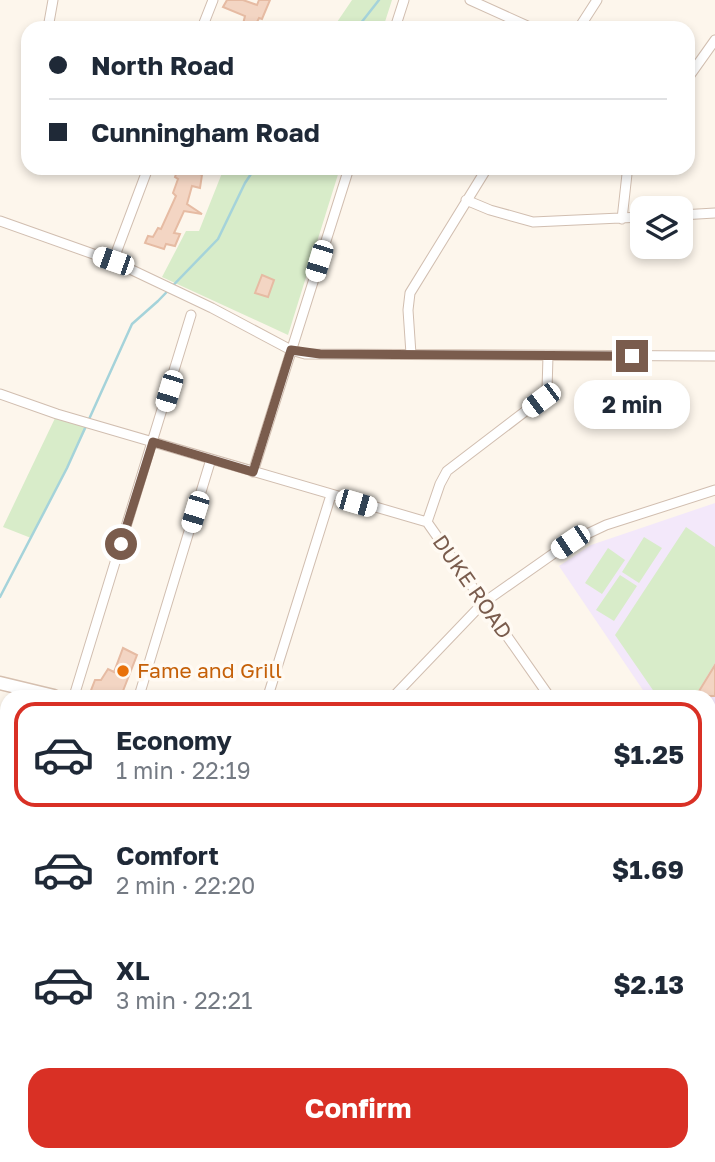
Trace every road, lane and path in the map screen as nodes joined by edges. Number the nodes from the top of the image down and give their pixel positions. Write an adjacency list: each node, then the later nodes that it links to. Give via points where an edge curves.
1 (54, 0): 6 (street)
2 (213, 0): 7 (street)
3 (404, 0): 8 (street)
4 (470, 0): 9 (street)
5 (597, 0): 10 (street)
6 (50, 21)
7 (205, 21)
8 (397, 21)
9 (516, 21)
10 (584, 21)
11 (715, 40): 12 (street)
12 (695, 68)
13 (145, 175): 23 (street)
14 (347, 175): 25 (street)
15 (482, 175): 17 (street)
16 (627, 175): 20 (street)
17 (466, 200): 20 (street, via 533,222); 26 (street, via 410,293)
18 (715, 213): 19 (street)
19 (693, 214)
20 (622, 219): 21 (street)
21 (630, 219)
22 (0, 221): 23 (street)
23 (113, 261): 25 (street)
24 (191, 315): 30 (street)
25 (291, 350): 26 (street); 32 (street)
26 (411, 354): 27 (street)
27 (548, 356): 28 (street); 35 (street, via 544,397 447,471)
28 (715, 356)
29 (0, 394): 30 (street, DUKE ROAD)
30 (153, 442): 31 (street, DUKE ROAD); 39 (street)
31 (211, 459): 32 (street, DUKE ROAD); 40 (street)
32 (253, 472): 34 (street, DUKE ROAD)
33 (715, 490): 36 (street, via 582,535)
34 (331, 495): 35 (street, DUKE ROAD); 41 (street)
35 (427, 522): 36 (street, DUKE ROAD)
36 (483, 603): 42 (street); 43 (street, DUKE ROAD)
37 (0, 683): 38 (main road)
38 (18, 690)
39 (76, 690)
40 (141, 690)
41 (270, 690)
42 (400, 690)
43 (545, 690)

